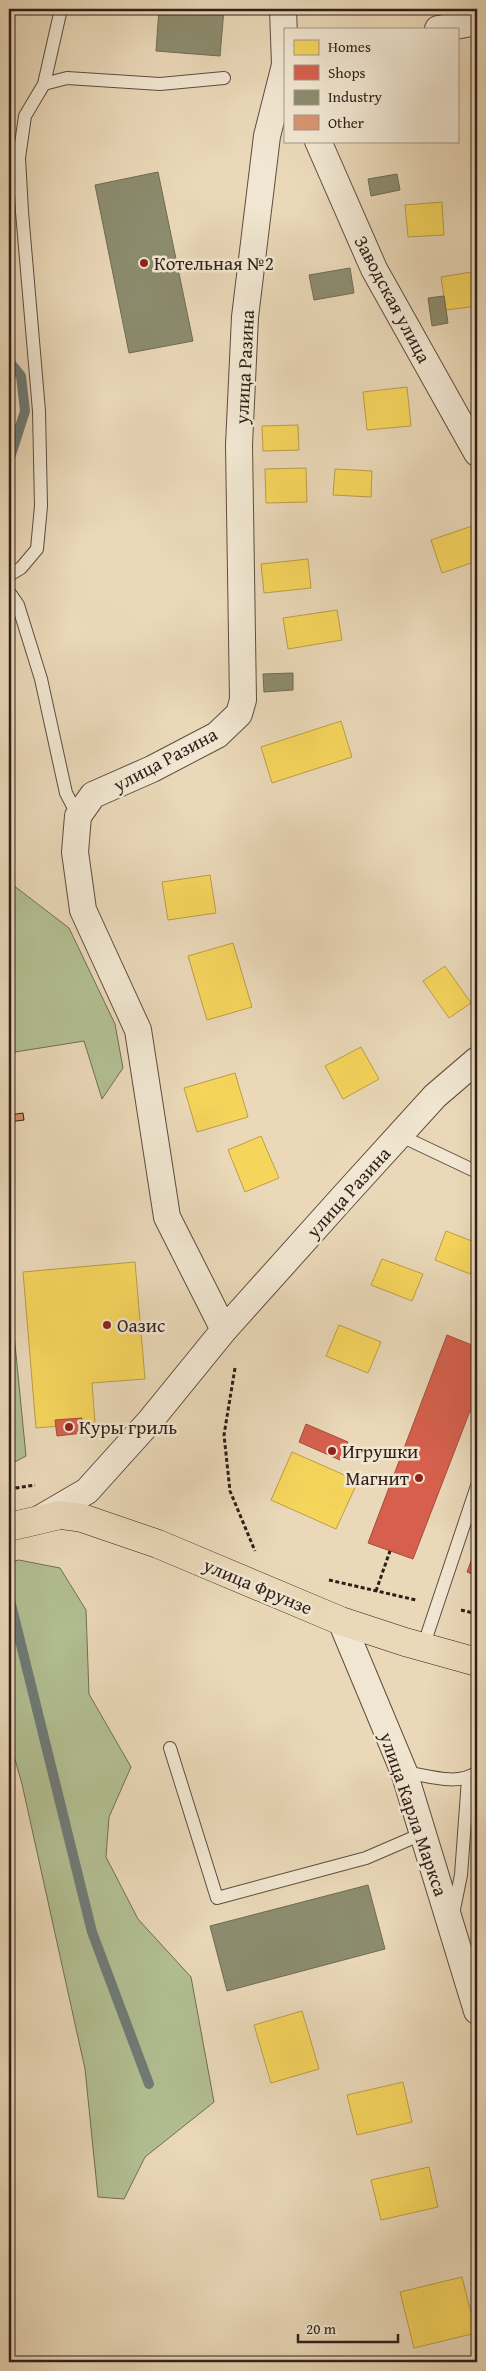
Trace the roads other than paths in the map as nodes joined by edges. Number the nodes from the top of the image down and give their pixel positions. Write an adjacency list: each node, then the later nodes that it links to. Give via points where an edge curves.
1 (61, 9): 8 (lane)
2 (283, 9): 5 (street)
3 (477, 22): 4 (street)
4 (444, 28)
5 (284, 37)
6 (284, 69): 13 (street, улица Разина, via 267,136 245,317 239,445 243,700 239,714 216,735 93,795)
7 (224, 78): 8 (lane, via 160,84 68,78)
8 (44, 84): 11 (lane, via 25,116 20,158 39,411 41,506 37,549 21,568)
9 (318, 142): 10 (street, Заводская улица, via 374,269)
10 (477, 453)
11 (9, 575)
12 (9, 592): 13 (lane, via 18,605 41,679 66,793)
13 (78, 816): 17 (street, via 75,852 83,910 138,1030 167,1217)
14 (477, 1060): 15 (street, улица Разина, via 435,1096)
15 (400, 1136): 16 (lane); 17 (street, улица Разина)
16 (477, 1172)
17 (224, 1330): 19 (street, улица Разина, via 150,1421 87,1491)
18 (477, 1486): 22 (lane)
19 (39, 1519): 20 (main road, улица Фрунзе); 21 (main road, улица Фрунзе, via 60,1515 82,1518 158,1544)
20 (9, 1527)
21 (341, 1621): 22 (main road, улица Фрунзе); 25 (street, улица Карла Маркса)
22 (423, 1647): 23 (main road, улица Фрунзе)
23 (477, 1662)
24 (170, 1748): 27 (lane, via 217,1898 366,1858)
25 (404, 1772): 26 (lane, via 446,1779); 27 (street, улица Карла Маркса)
26 (473, 1775): 28 (lane, via 461,1875)
27 (424, 1834): 28 (street, улица Карла Маркса)
28 (450, 1926): 29 (street, улица Карла Маркса)
29 (477, 2010)

